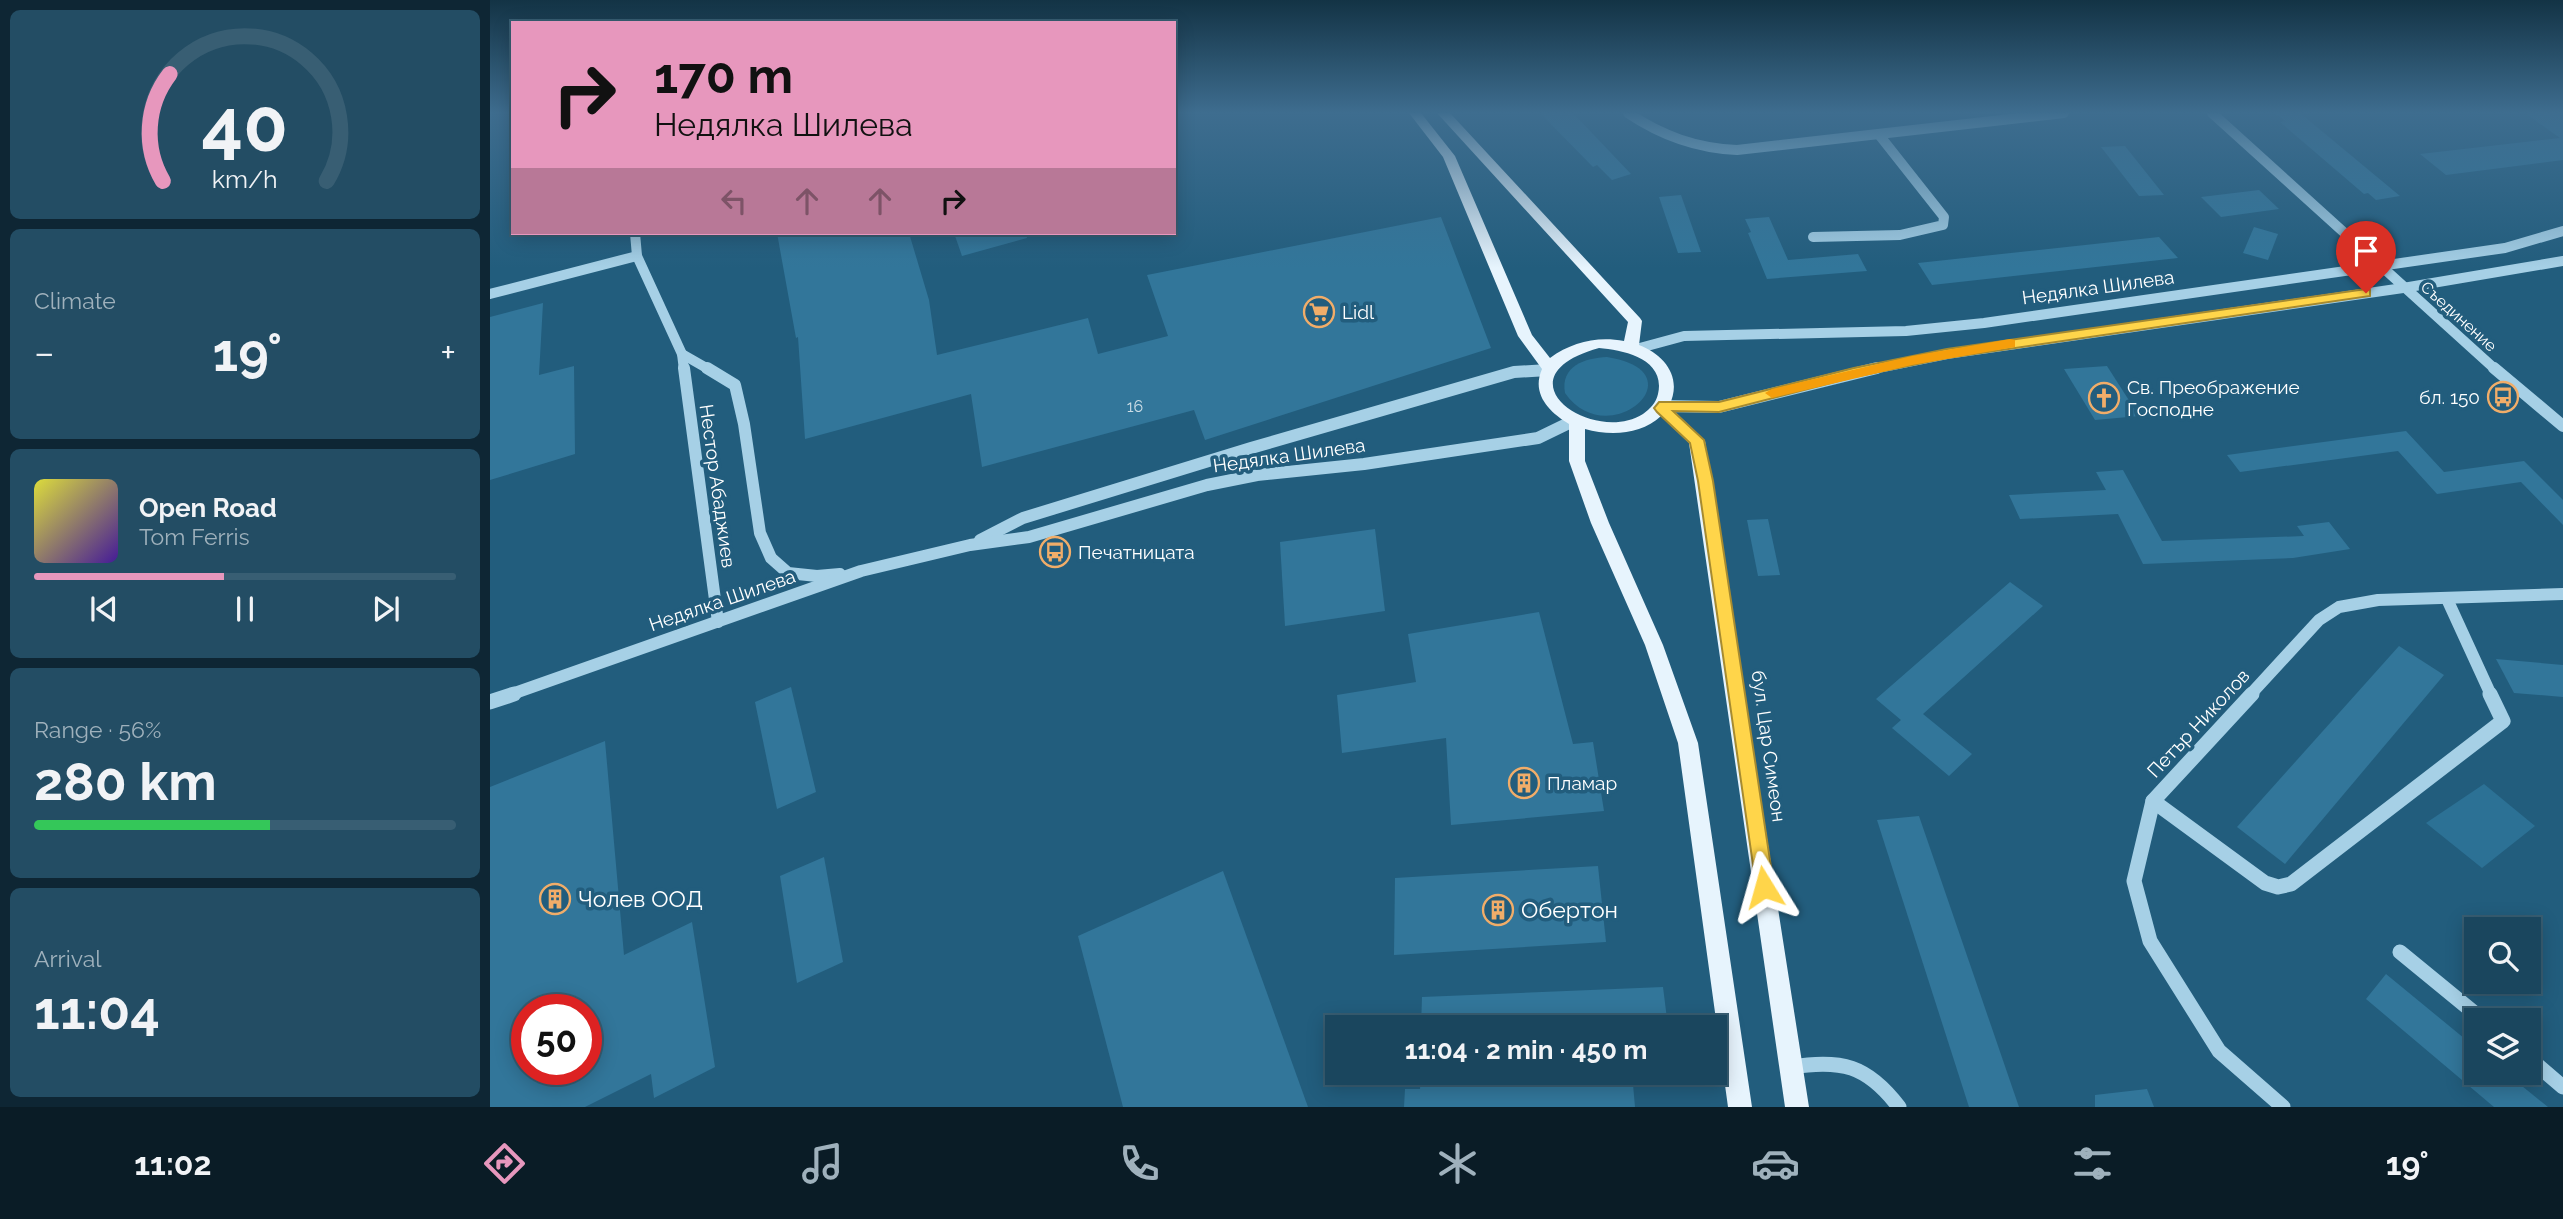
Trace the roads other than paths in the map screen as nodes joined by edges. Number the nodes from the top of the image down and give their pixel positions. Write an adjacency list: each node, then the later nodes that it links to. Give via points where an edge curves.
1 (1453, 165): 15 (main road, via 1525,336)
2 (1491, 165): 13 (main road, via 1635,321)
3 (1903, 165): 7 (street, via 1944,217 1943,225 1879,236)
4 (2269, 165): 10 (street, Съединение)
5 (2563, 231): 10 (street, Недялка Шилева, via 2505,247)
6 (635, 235): 8 (street, Нестор Абаджиев)
7 (1813, 237)
8 (637, 256): 12 (street); 14 (street, Нестор Абаджиев)
9 (2563, 261): 11 (street)
10 (2382, 267): 11 (street, Съединение); 13 (street, Недялка Шилева, via 1984,323 1906,331 1684,336)
11 (2403, 288): 16 (street, via 1947,354 1719,407); 18 (street, Съединение)
12 (490, 294)
13 (1634, 348): 15 (main road, via 1583,345 1557,358); 16 (main road, via 1651,357 1668,380)
14 (682, 354): 20 (street, Нестор Абаджиев, via 735,385 760,533 771,558 788,573); 23 (street, Нестор Абаджиев)
15 (1548, 369): 17 (main road, via 1547,398); 19 (street, Недялка Шилева, via 1514,372 1251,448 1023,519)
16 (1663, 407): 17 (main road, via 1642,422 1616,429); 28 (main road, бул. Цар Симеон, via 1697,440 1705,481)
17 (1575, 422): 19 (street, Недялка Шилева, via 1538,438 1207,485 1029,537); 31 (main road, via 1577,461 1654,645 1688,743)
18 (2563, 426)
19 (970, 545): 20 (street, Недялка Шилева)
20 (861, 572): 23 (street, Недялка Шилева)
21 (2563, 594): 22 (street, Петър Николов)
22 (2447, 599): 25 (street, Петър Николов, via 2378,600 2339,607 2319,620); 25 (street, via 2503,721 2291,884 2265,883)
23 (719, 622): 24 (street, Недялка Шилева)
24 (490, 702)
25 (2153, 801): 34 (street, Петър Николов, via 2134,881 2150,942 2219,1051)
26 (2400, 952): 27 (street)
27 (2468, 1008)
28 (1791, 1067): 32 (main road, бул. Цар Симеон); 33 (street, via 1836,1063 1866,1073)
29 (2541, 1068): 30 (street)
30 (2563, 1087)
31 (1740, 1107)
32 (1797, 1107)
33 (1899, 1107)
34 (2283, 1107)

